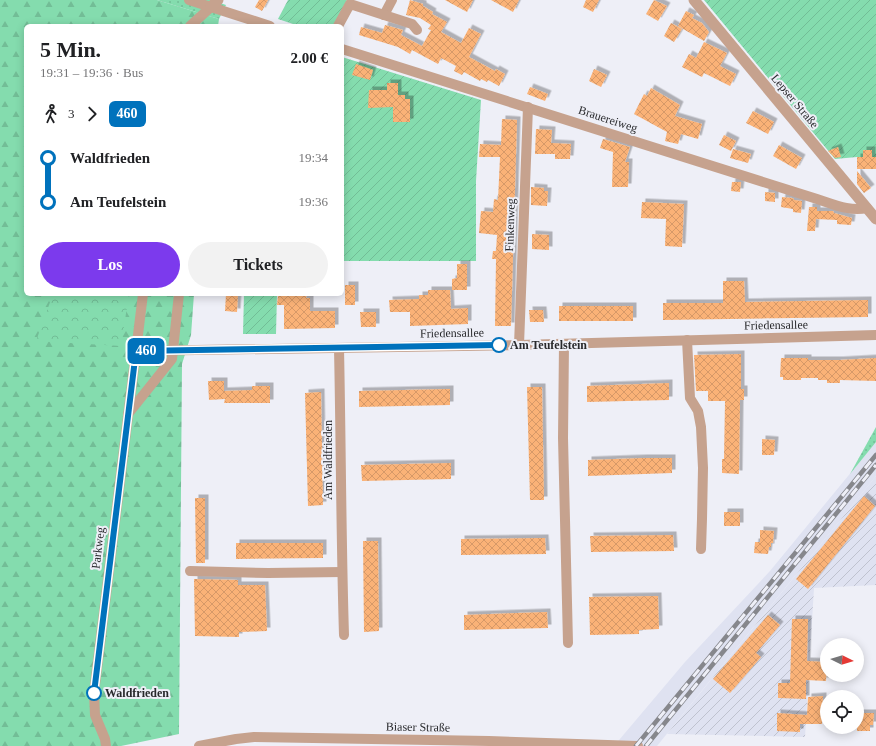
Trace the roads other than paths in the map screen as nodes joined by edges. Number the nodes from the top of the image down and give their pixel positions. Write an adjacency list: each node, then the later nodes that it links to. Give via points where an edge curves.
1 (188, 0): 4 (street)
2 (392, 0): 5 (street)
3 (694, 0): 12 (street, Lepser Straße)
4 (214, 3): 6 (street); 7 (street)
5 (384, 15): 8 (street, via 350,4); 9 (street, via 412,24)
6 (192, 24)
7 (265, 24)
8 (339, 24)
9 (417, 30)
10 (344, 50): 11 (street, Brauereiweg)
11 (528, 107): 12 (street, Brauereiweg, via 852,210); 19 (street, Finkenweg)
12 (867, 208): 13 (street, Lepser Straße)
13 (876, 218)
14 (143, 296): 21 (street, Parkweg)
15 (178, 296): 22 (street)
16 (876, 335): 17 (street, Friedensallee)
17 (687, 340): 18 (street, Friedensallee); 24 (street, via 690,398 698,411 701,427)
18 (564, 344): 19 (street, Friedensallee); 28 (street, via 563,438)
19 (519, 345): 20 (street, Friedensallee)
20 (338, 348): 22 (street, Friedensallee); 26 (street, Am Waldfrieden)
21 (136, 351): 22 (street); 23 (street, Parkweg)
22 (173, 351): 23 (street, via 172,359)
23 (127, 414): 30 (street, Parkweg, via 94,693 95,716)
24 (701, 550)
25 (190, 571): 26 (street)
26 (342, 572): 27 (street, Am Waldfrieden)
27 (344, 635)
28 (568, 643)
29 (349, 742): 31 (street, Biaser Straße, via 254,737); 32 (street, Biaser Straße)
30 (106, 746)
31 (199, 746)
32 (638, 746)

